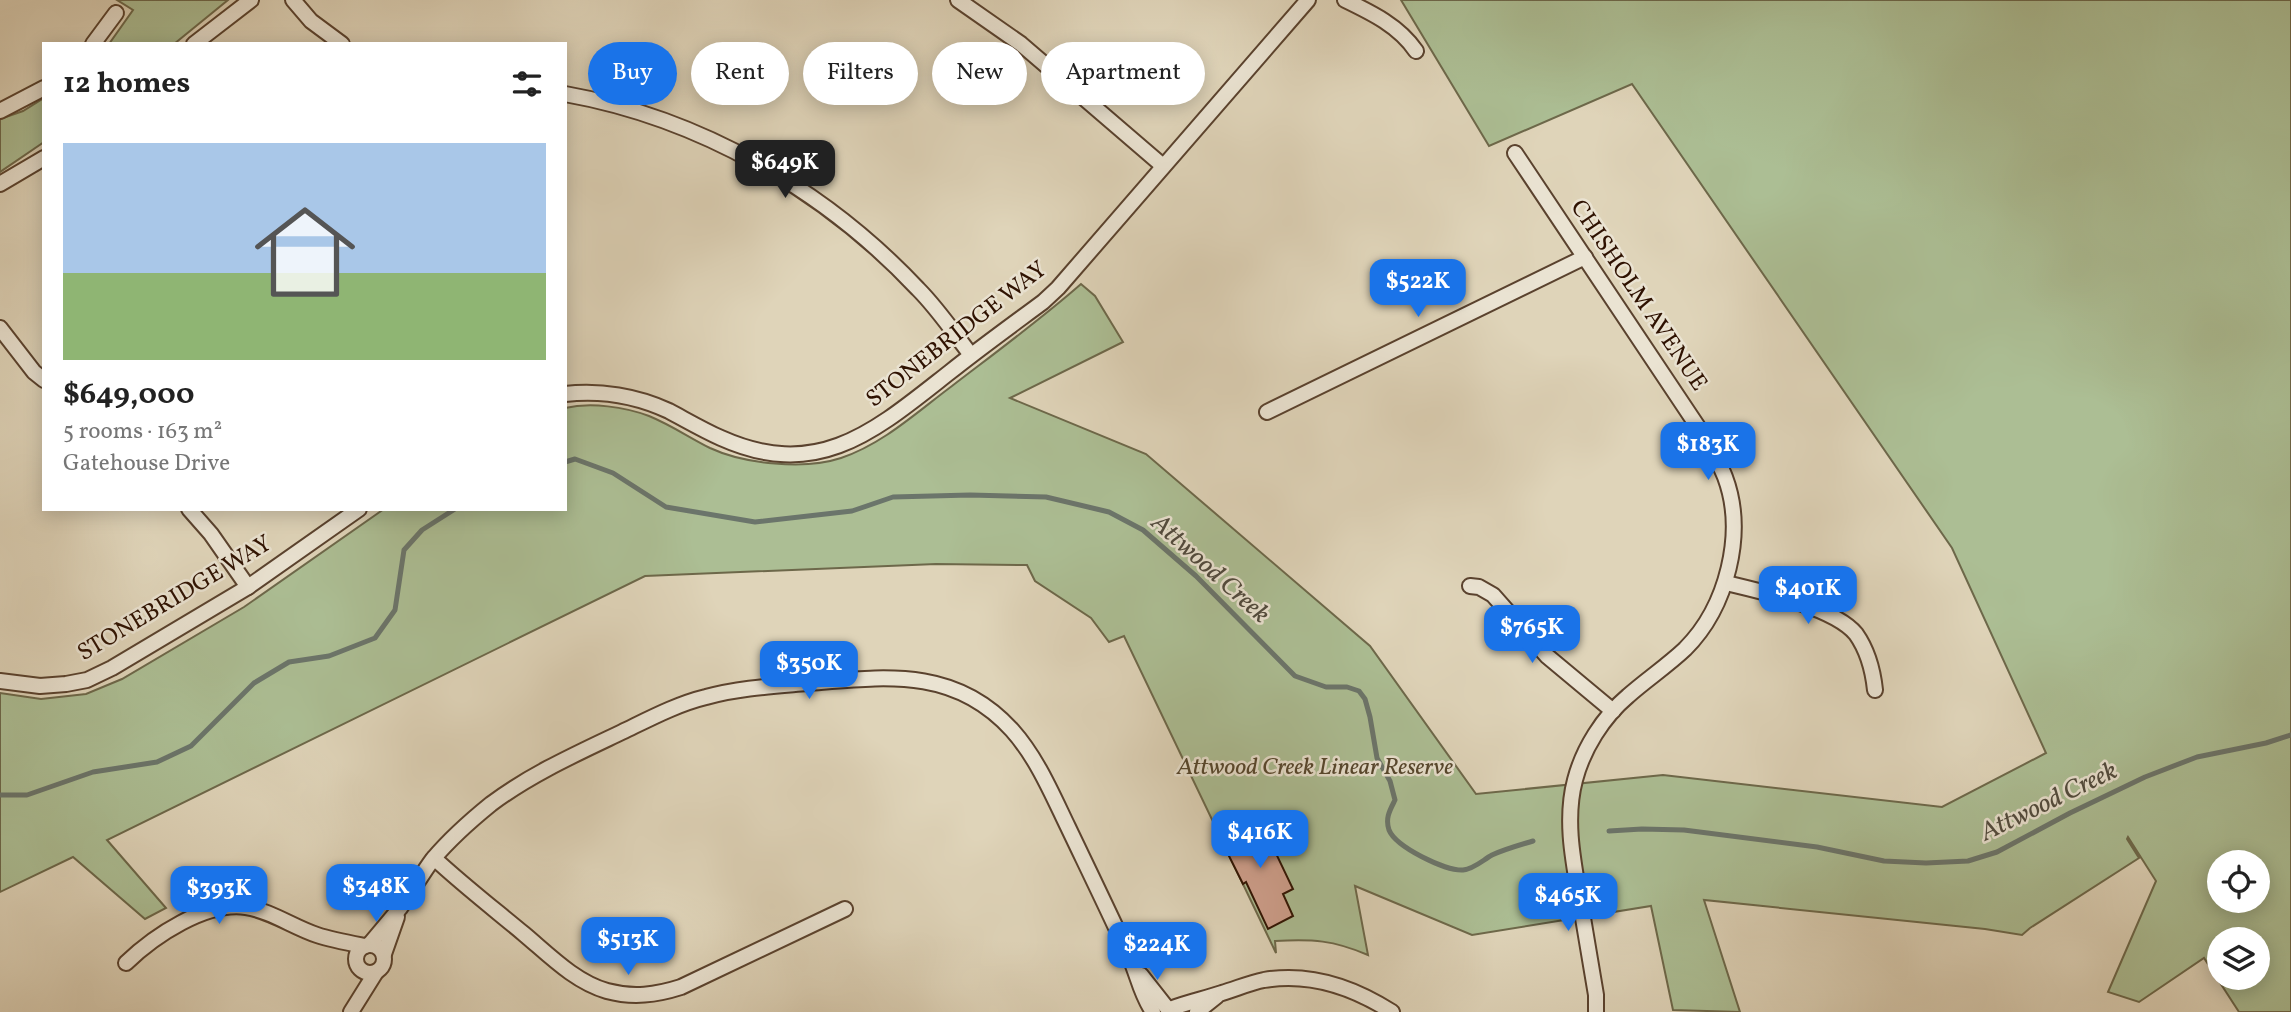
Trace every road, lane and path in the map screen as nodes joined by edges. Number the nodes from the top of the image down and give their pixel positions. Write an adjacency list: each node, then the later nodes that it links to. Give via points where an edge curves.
1 (251, 0): 8 (street)
2 (293, 0): 9 (street)
3 (958, 0): 16 (street, via 1021,44)
4 (1308, 0): 16 (street, STONEBRIDGE WAY)
5 (1345, 0): 10 (street, via 1403,34)
6 (116, 13): 7 (street)
7 (94, 42)
8 (197, 42)
9 (339, 42)
10 (1416, 51)
11 (42, 89): 13 (street)
12 (567, 94): 20 (street, via 693,132 787,180 872,244 918,289)
13 (0, 111)
14 (1515, 153): 18 (street, CHISHOLM AVENUE)
15 (42, 159): 17 (street)
16 (1163, 166): 20 (street, STONEBRIDGE WAY, via 1058,288)
17 (0, 184)
18 (1584, 257): 23 (street); 26 (street, CHISHOLM AVENUE, via 1700,429 1726,478 1732,509)
19 (0, 328): 21 (street)
20 (971, 355): 22 (street, STONEBRIDGE WAY, via 871,431 811,452 759,451 636,399 605,393)
21 (42, 378)
22 (567, 394)
23 (1267, 412)
24 (191, 511): 28 (street)
25 (356, 511): 28 (street, STONEBRIDGE WAY)
26 (1726, 583): 30 (street, via 1843,622 1864,649); 31 (street, CHISHOLM AVENUE, via 1686,647)
27 (1470, 586): 31 (street, via 1493,595 1547,656)
28 (248, 587): 29 (street, STONEBRIDGE WAY, via 87,680 40,686)
29 (0, 681)
30 (1875, 690)
31 (1613, 711): 42 (street, CHISHOLM AVENUE, via 1583,757 1570,807 1574,866)
32 (434, 858): 33 (street); 34 (street, via 582,980 606,991 636,996 681,987); 44 (street, via 462,828 516,787 571,756 704,697 907,677 961,693 988,709 1027,749 1138,984)
33 (401, 906): 36 (street); 37 (street)
34 (845, 909)
35 (316, 935): 36 (street); 38 (street, via 259,911 229,907 153,939); 39 (street)
36 (367, 945): 37 (street); 39 (street, via 358,952)
37 (384, 954): 40 (street, via 384,963)
38 (126, 963)
39 (358, 964): 40 (street, via 367,973); 43 (street)
40 (376, 972): 43 (street)
41 (1221, 993): 44 (street); 45 (street); 46 (street, via 1262,980 1307,978 1352,990)
42 (1596, 995): 47 (street, CHISHOLM AVENUE); 48 (street, CHISHOLM AVENUE)
43 (352, 1010)
44 (1163, 1011)
45 (1197, 1012)
46 (1392, 1012)
47 (1596, 1012)
48 (1604, 1012)

